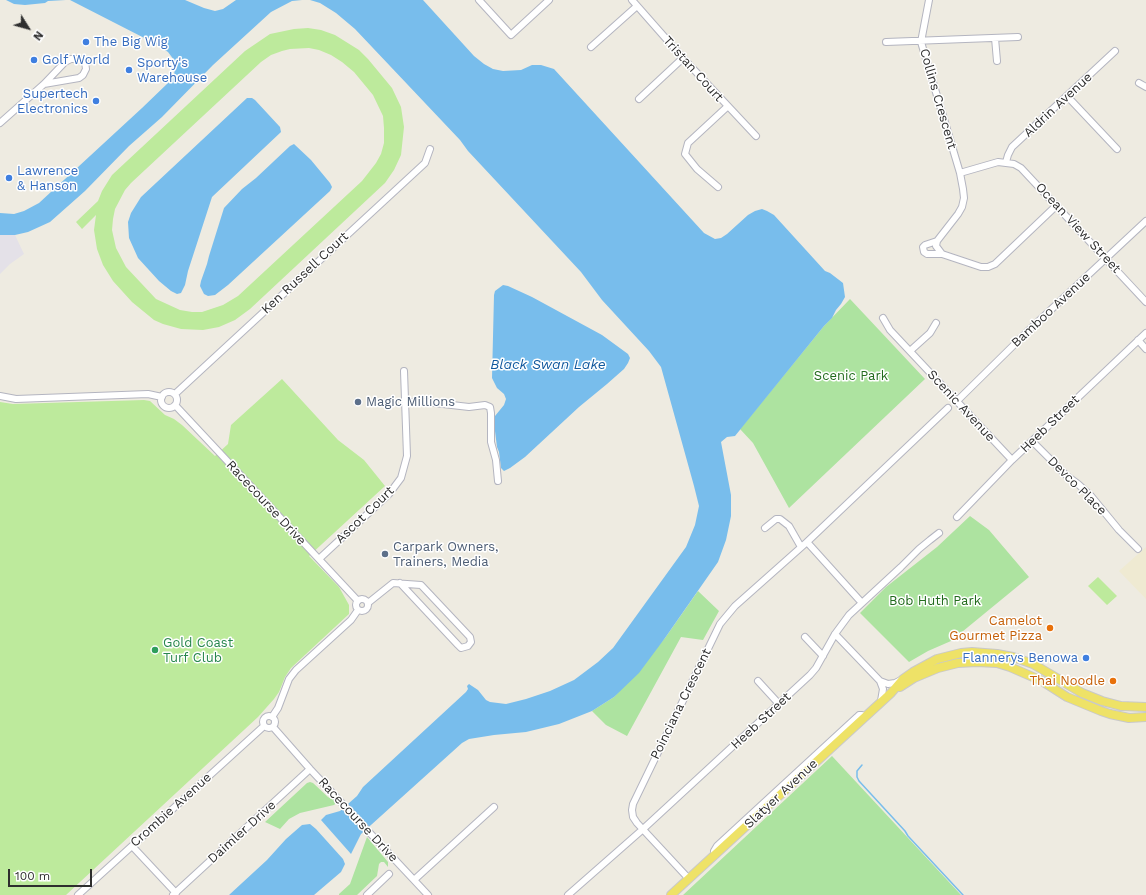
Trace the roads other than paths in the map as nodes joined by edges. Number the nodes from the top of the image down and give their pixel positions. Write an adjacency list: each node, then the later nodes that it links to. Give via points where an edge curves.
1 (479, 0): 2 (street, via 511,35)
2 (549, 0)
3 (632, 0): 5 (street, Tristan Court)
4 (929, 0): 9 (street, Collins Crescent)
5 (637, 6): 10 (street); 12 (street, Tristan Court)
6 (1018, 37): 7 (street)
7 (995, 38): 9 (street); 13 (street)
8 (886, 42): 9 (street)
9 (921, 42): 25 (street, Collins Crescent)
10 (591, 47)
11 (1115, 51): 17 (street, Aldrin Avenue)
12 (683, 58): 18 (street); 19 (street, Tristan Court)
13 (997, 61)
14 (1139, 83): 16 (street)
15 (44, 84): 15 (street, via 65,62 71,59 85,62 86,69 79,78); 20 (street)
16 (1146, 88)
17 (1067, 96): 23 (street); 24 (street, Aldrin Avenue, via 1012,147)
18 (639, 99)
19 (728, 106): 21 (street, Tristan Court); 26 (street, via 688,143 685,154 697,169)
20 (0, 123)
21 (756, 136)
22 (430, 149): 40 (street, Ken Russell Court, via 425,162)
23 (1117, 149)
24 (1006, 162): 25 (street, via 990,164); 27 (street, Ocean View Street, via 1021,168)
25 (960, 174): 29 (street, Collins Crescent, via 964,198 962,207)
26 (718, 187)
27 (1056, 205): 30 (street, Collins Crescent, via 988,267); 31 (street, Ocean View Street)
28 (1146, 221): 31 (street, Bamboo Avenue)
29 (937, 241): 30 (street, via 937,248); 30 (street, Collins Crescent, via 925,245 924,252)
30 (942, 254)
31 (1106, 259): 32 (street, Ocean View Street); 43 (street, Bamboo Avenue)
32 (1146, 302)
33 (883, 318): 38 (street, Scenic Avenue, via 890,330)
34 (936, 323): 38 (street, via 930,333)
35 (1146, 333): 36 (street, Heeb Street)
36 (1138, 340): 37 (street); 47 (street, Heeb Street)
37 (1146, 349)
38 (910, 351): 43 (street, Scenic Avenue)
39 (404, 371): 44 (street, Ascot Court)
40 (175, 394): 42 (street, Racecourse Drive, via 168,392); 45 (street)
41 (0, 396): 42 (street, Racecourse Drive, via 16,399 148,394)
42 (162, 397): 45 (street, Racecourse Drive, via 165,406 169,408)
43 (957, 401): 48 (street, Scenic Avenue)
44 (405, 404): 49 (street, via 417,402 490,407 491,442); 56 (street, Ascot Court, via 407,456 401,478 389,494)
45 (175, 405): 56 (street, Racecourse Drive)
46 (948, 408): 53 (street)
47 (1032, 441): 48 (street, Heeb Street); 55 (street, Devco Place, via 1091,496)
48 (1012, 460): 50 (street, Heeb Street)
49 (498, 481)
50 (957, 517)
51 (765, 528): 54 (street, via 776,519 780,519 789,526)
52 (939, 533): 60 (street, Heeb Street, via 918,549)
53 (807, 542): 54 (street, Poinciana Crescent); 60 (street)
54 (801, 547): 78 (street, Poinciana Crescent, via 735,606 720,624 633,804 633,818)
55 (1138, 549)
56 (319, 559): 58 (street, Racecourse Drive)
57 (400, 583): 57 (street, via 421,585 470,637 471,642 468,646 461,648); 59 (street, via 393,583)
58 (358, 600): 59 (street, via 363,599); 61 (street)
59 (368, 603): 61 (street, via 365,610)
60 (862, 603): 62 (street, Heeb Street)
61 (358, 610): 72 (street, via 351,620 296,670)
62 (835, 634): 64 (street, Heeb Street); 67 (street)
63 (805, 637): 64 (street)
64 (823, 656): 70 (street, Heeb Street, via 810,675)
65 (903, 679): 67 (street, via 888,684); 68 (main road, Slatyer Avenue); 71 (main road, Slatyer Avenue, via 937,659 952,655 972,652 997,654 1033,664 1082,693 1102,701 1121,706)
66 (758, 681): 70 (street)
67 (880, 681): 69 (street, via 883,688)
68 (891, 693): 69 (main road, Slatyer Avenue); 73 (main road, Slatyer Avenue, via 914,678 938,668 963,663 997,663 1042,681 1067,697 1101,711 1129,718)
69 (881, 702): 81 (main road, Slatyer Avenue)
70 (779, 704): 78 (street, Heeb Street)
71 (1146, 707)
72 (272, 717): 74 (street, via 265,718); 75 (street, via 275,721)
73 (1146, 717)
74 (264, 726): 75 (street); 79 (street, Crombie Avenue)
75 (273, 727): 76 (street, Racecourse Drive)
76 (310, 769): 82 (street, Racecourse Drive); 83 (street, Daimler Drive)
77 (494, 807): 82 (street)
78 (642, 830): 81 (street, Poinciana Crescent); 87 (street, Heeb Street)
79 (132, 846): 83 (street); 84 (street, Crombie Avenue)
80 (389, 874): 85 (street)
81 (689, 879): 88 (main road, Slatyer Avenue)
82 (414, 880): 86 (street, Racecourse Drive)
83 (175, 894)
84 (78, 895)
85 (367, 895)
86 (428, 895)
87 (568, 895)
88 (671, 895)

